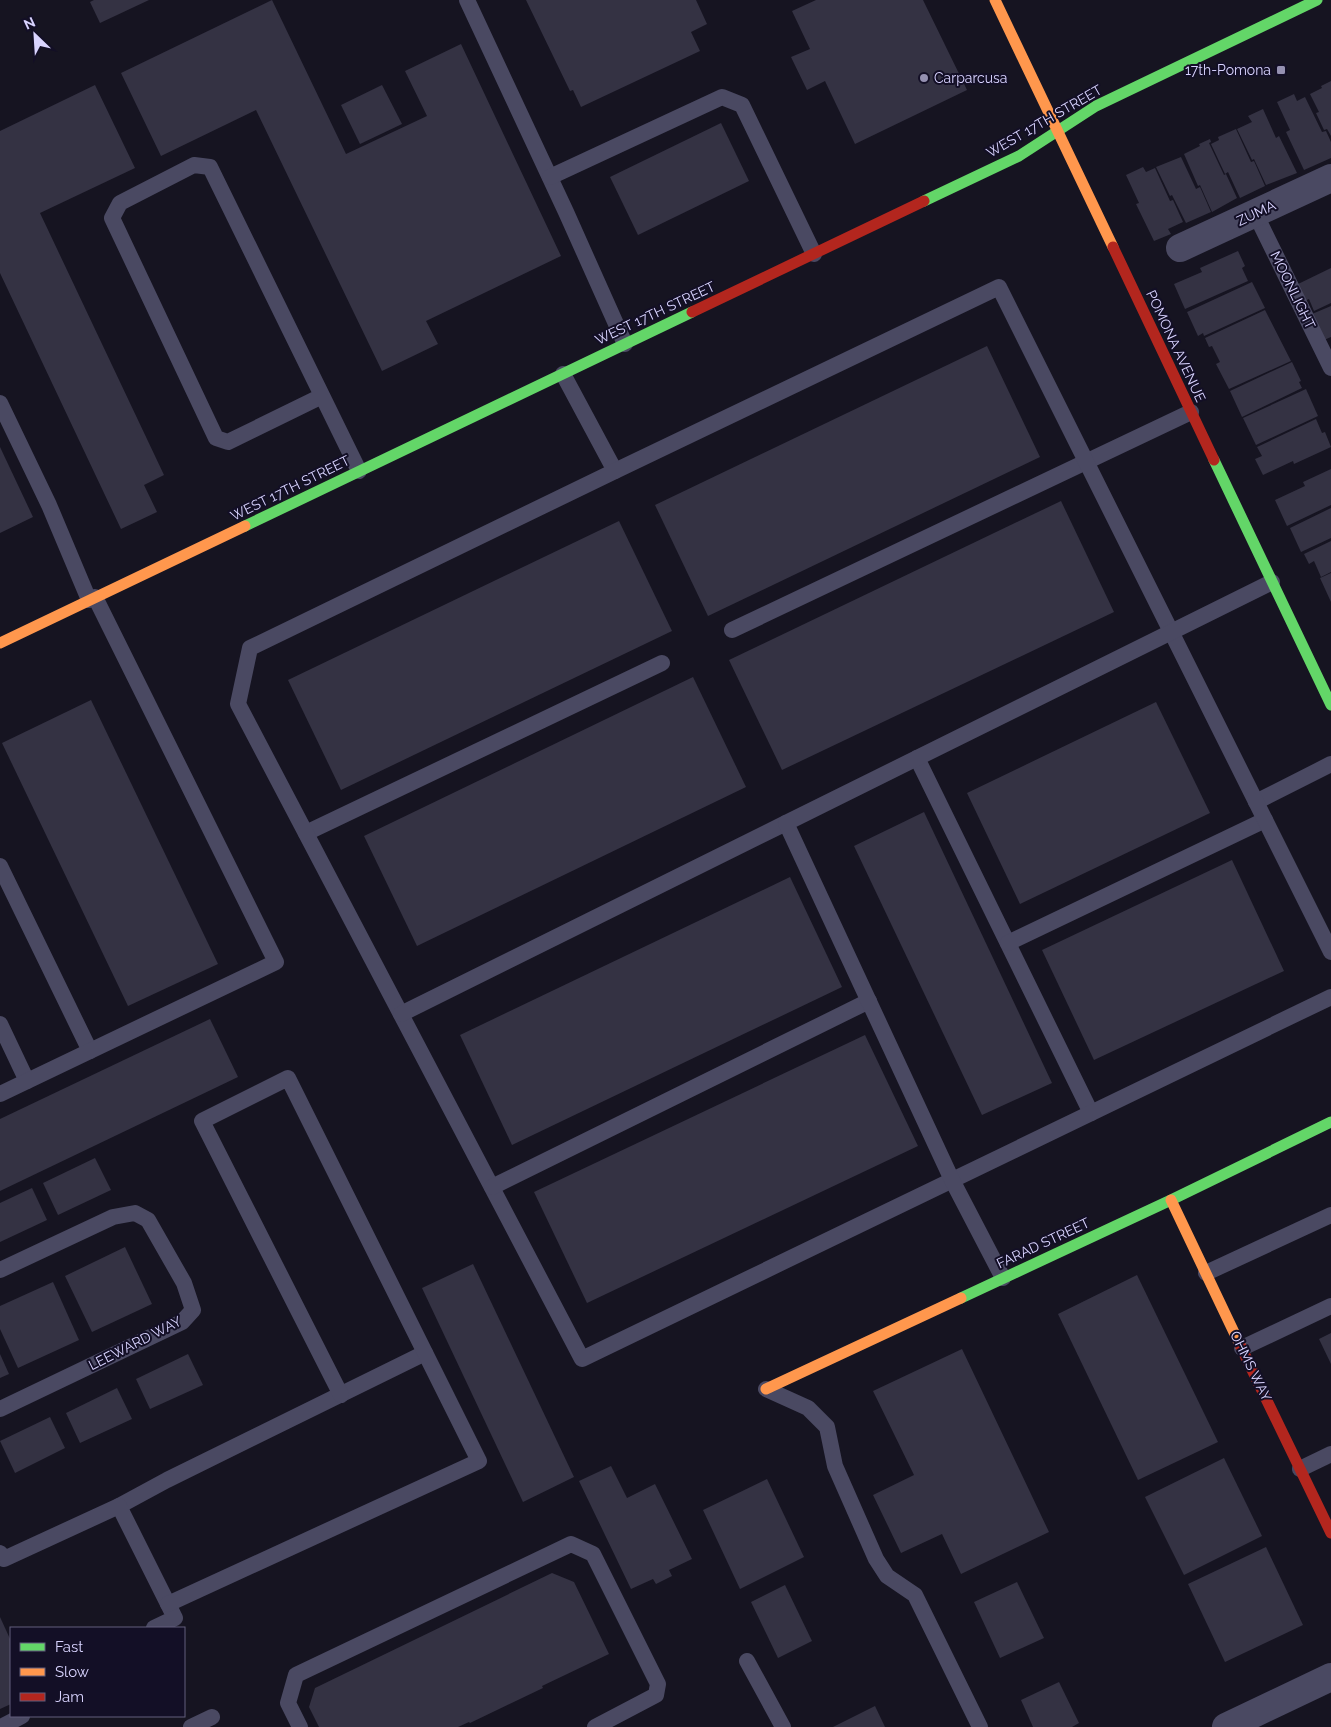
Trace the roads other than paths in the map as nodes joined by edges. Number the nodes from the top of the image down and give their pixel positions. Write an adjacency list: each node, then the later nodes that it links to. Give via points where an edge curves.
1 (467, 0): 5 (lane)
2 (995, 0): 4 (street, POMONA AVENUE)
3 (1317, 0): 4 (street, WEST 17TH STREET, via 1096,106)
4 (1057, 130): 9 (street, WEST 17TH STREET, via 1019,156); 15 (street, POMONA AVENUE)
5 (550, 178): 9 (lane, via 722,96 742,105); 10 (lane)
6 (1331, 178): 7 (street, ZUMA)
7 (1255, 213): 8 (street, ZUMA); 11 (lane, MOONLIGHT)
8 (1180, 248)
9 (814, 254): 10 (street, WEST 17TH STREET)
10 (625, 344): 12 (street, WEST 17TH STREET)
11 (1331, 368)
12 (563, 374): 17 (lane); 18 (street, WEST 17TH STREET)
13 (322, 396): 13 (lane, via 210,168 194,165 120,203 112,218 216,438 228,442); 18 (lane)
14 (0, 402): 20 (lane)
15 (1191, 412): 16 (lane); 19 (street, POMONA AVENUE)
16 (1086, 462): 17 (lane, via 999,287); 21 (lane); 22 (lane)
17 (615, 470): 31 (lane, via 250,648 238,704)
18 (359, 471): 20 (street, WEST 17TH STREET)
19 (1272, 582): 22 (lane); 25 (street, POMONA AVENUE)
20 (92, 599): 23 (street, WEST 17TH STREET); 39 (lane, via 276,962)
21 (732, 630)
22 (1171, 632): 26 (lane); 28 (lane)
23 (0, 643)
24 (662, 663): 31 (lane)
25 (1331, 705)
26 (918, 758): 30 (lane); 33 (lane)
27 (1331, 764): 28 (lane)
28 (1256, 802): 29 (lane)
29 (1265, 820): 33 (lane); 34 (lane)
30 (786, 823): 36 (lane); 37 (lane)
31 (306, 833): 37 (lane)
32 (0, 866): 39 (lane)
33 (1008, 943): 42 (lane)
34 (1331, 952)
35 (1331, 997): 42 (lane)
36 (869, 1001): 44 (lane); 45 (lane)
37 (401, 1014): 45 (lane)
38 (0, 1024): 40 (lane)
39 (90, 1051): 40 (lane)
40 (27, 1081): 41 (lane)
41 (0, 1094)
42 (1091, 1113): 44 (lane)
43 (1331, 1122): 46 (street, FARAD STREET)
44 (952, 1180): 45 (lane, via 582,1359); 50 (lane)
45 (492, 1187)
46 (1171, 1200): 49 (street, OHMS WAY); 50 (street, FARAD STREET)
47 (1331, 1215): 49 (lane)
48 (0, 1270): 56 (lane, LEEWARD WAY, via 113,1217 135,1213 148,1220 184,1284 193,1310 182,1322)
49 (1206, 1273): 52 (street, OHMS WAY)
50 (1003, 1278): 54 (street, FARAD STREET)
51 (1331, 1306): 52 (lane)
52 (1242, 1348): 58 (street, OHMS WAY)
53 (425, 1353): 55 (lane); 55 (lane, via 288,1078 202,1121); 62 (lane, via 479,1461)
54 (766, 1389): 73 (lane, via 808,1408 826,1427 834,1466 876,1559 887,1576 915,1595)
55 (341, 1395): 59 (lane)
56 (0, 1409)
57 (1331, 1454): 58 (lane)
58 (1300, 1469): 60 (street, OHMS WAY)
59 (119, 1506): 61 (lane, via 4,1558); 62 (lane)
60 (1331, 1533)
61 (0, 1553)
62 (168, 1604): 63 (lane, via 175,1618)
63 (156, 1627)
64 (747, 1661): 72 (lane)
65 (1331, 1677): 74 (street)
66 (20, 1717): 68 (lane)
67 (212, 1717): 69 (lane)
68 (1, 1727)
69 (191, 1727)
70 (300, 1727): 71 (lane, via 288,1702 296,1675 571,1544 593,1554 658,1684 656,1695)
71 (595, 1727)
72 (783, 1727)
73 (980, 1727)
74 (1226, 1727)

